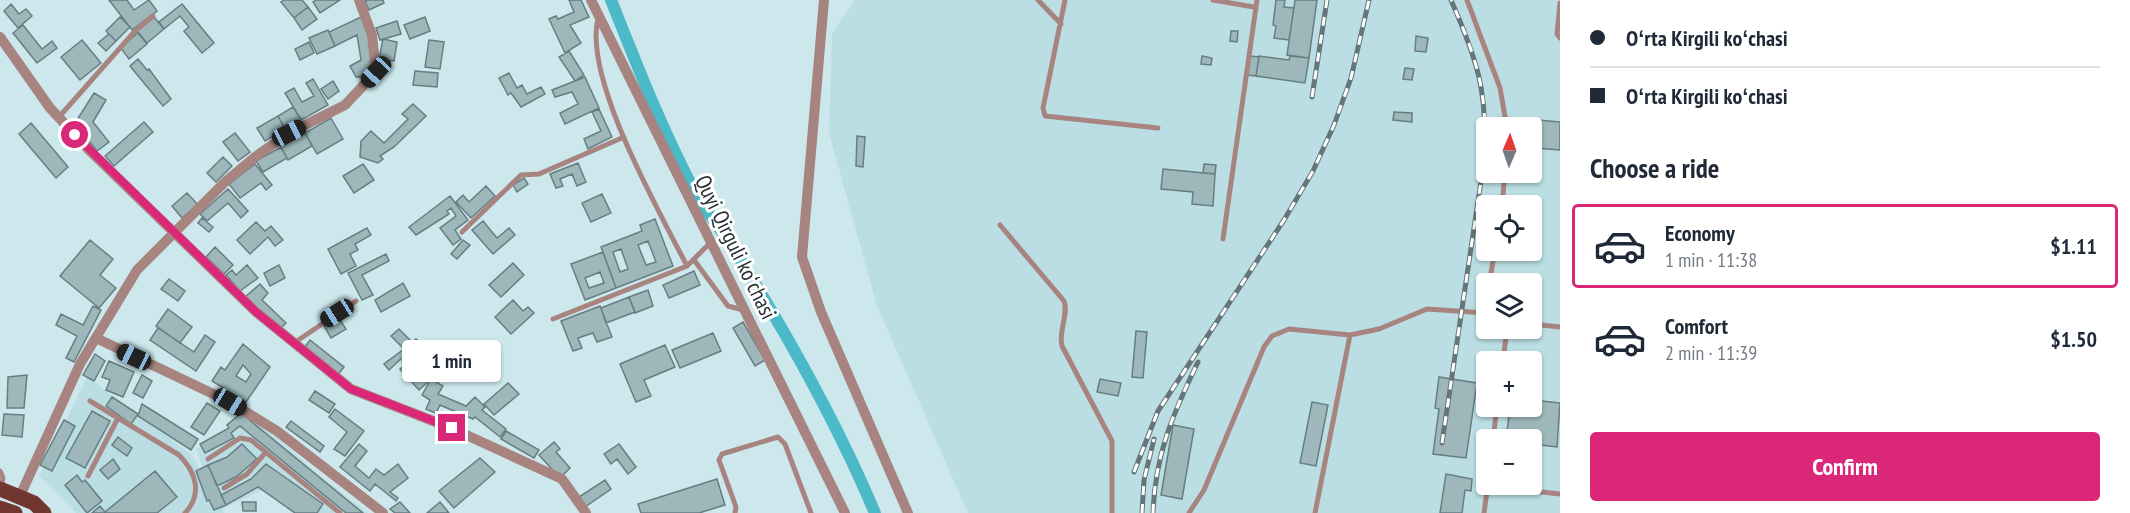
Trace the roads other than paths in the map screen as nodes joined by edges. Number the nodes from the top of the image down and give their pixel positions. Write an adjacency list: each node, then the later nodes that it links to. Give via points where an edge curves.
1 (359, 0): 21 (street, via 372,34 376,72 345,105 289,133 255,157)
2 (591, 0): 11 (street, Quyi Qirguli koʻchasi)
3 (1038, 0): 12 (lane)
4 (1065, 0): 12 (lane)
5 (1214, 0): 8 (lane)
6 (1467, 0): 16 (lane, via 1500,88)
7 (825, 1): 57 (street, via 802,257 821,312)
8 (1256, 3): 22 (lane)
9 (1560, 3): 14 (lane)
10 (153, 16): 15 (lane, via 135,30)
11 (598, 16): 18 (lane, via 598,57); 23 (street, Quyi Qirguli koʻchasi)
12 (1061, 24): 17 (lane, via 1043,108 1045,116)
13 (0, 37): 15 (street)
14 (1560, 38)
15 (59, 117): 21 (street)
16 (1505, 117)
17 (1158, 128)
18 (624, 137): 20 (lane, via 539,174 521,175); 25 (lane)
19 (1000, 225): 58 (lane, via 1064,301 1062,346 1112,441)
20 (462, 232)
21 (174, 233): 33 (street, via 137,270); 34 (street)
22 (1223, 239)
23 (712, 241): 24 (lane); 27 (street, Quyi Qirguli koʻchasi)
24 (694, 260): 25 (lane); 27 (lane, via 728,306)
25 (687, 266): 29 (lane)
26 (356, 301): 34 (lane)
27 (747, 311): 56 (street, Quyi Qirguli koʻchasi)
28 (1476, 312): 32 (lane, via 1427,309 1379,329)
29 (553, 320)
30 (1542, 325): 31 (lane)
31 (1560, 327)
32 (1350, 335): 59 (lane, via 1289,329 1272,336 1204,490); 60 (lane)
33 (96, 338): 46 (street, via 80,364); 52 (street, via 230,402 277,431)
34 (294, 343): 53 (street, via 351,389 452,428 562,479)
35 (90, 401): 36 (lane)
36 (118, 418): 40 (lane); 50 (lane, via 188,463 197,486 195,498)
37 (265, 453): 38 (lane, via 251,440 240,438); 41 (lane, via 247,474); 51 (lane)
38 (208, 459)
39 (0, 471): 42 (lane)
40 (88, 476)
41 (224, 488)
42 (0, 489): 46 (main road)
43 (1542, 492): 44 (lane)
44 (1560, 494)
45 (1487, 495): 61 (lane)
46 (20, 496): 49 (main road)
47 (0, 508): 48 (main road)
48 (15, 513)
49 (44, 513)
50 (185, 513)
51 (340, 513)
52 (383, 513)
53 (586, 513)
54 (735, 513): 55 (lane, via 719,460 722,454 778,437 785,444)
55 (811, 513)
56 (845, 513)
57 (908, 513)
58 (1112, 513)
59 (1189, 513)
60 (1315, 513)
61 (1484, 513)

